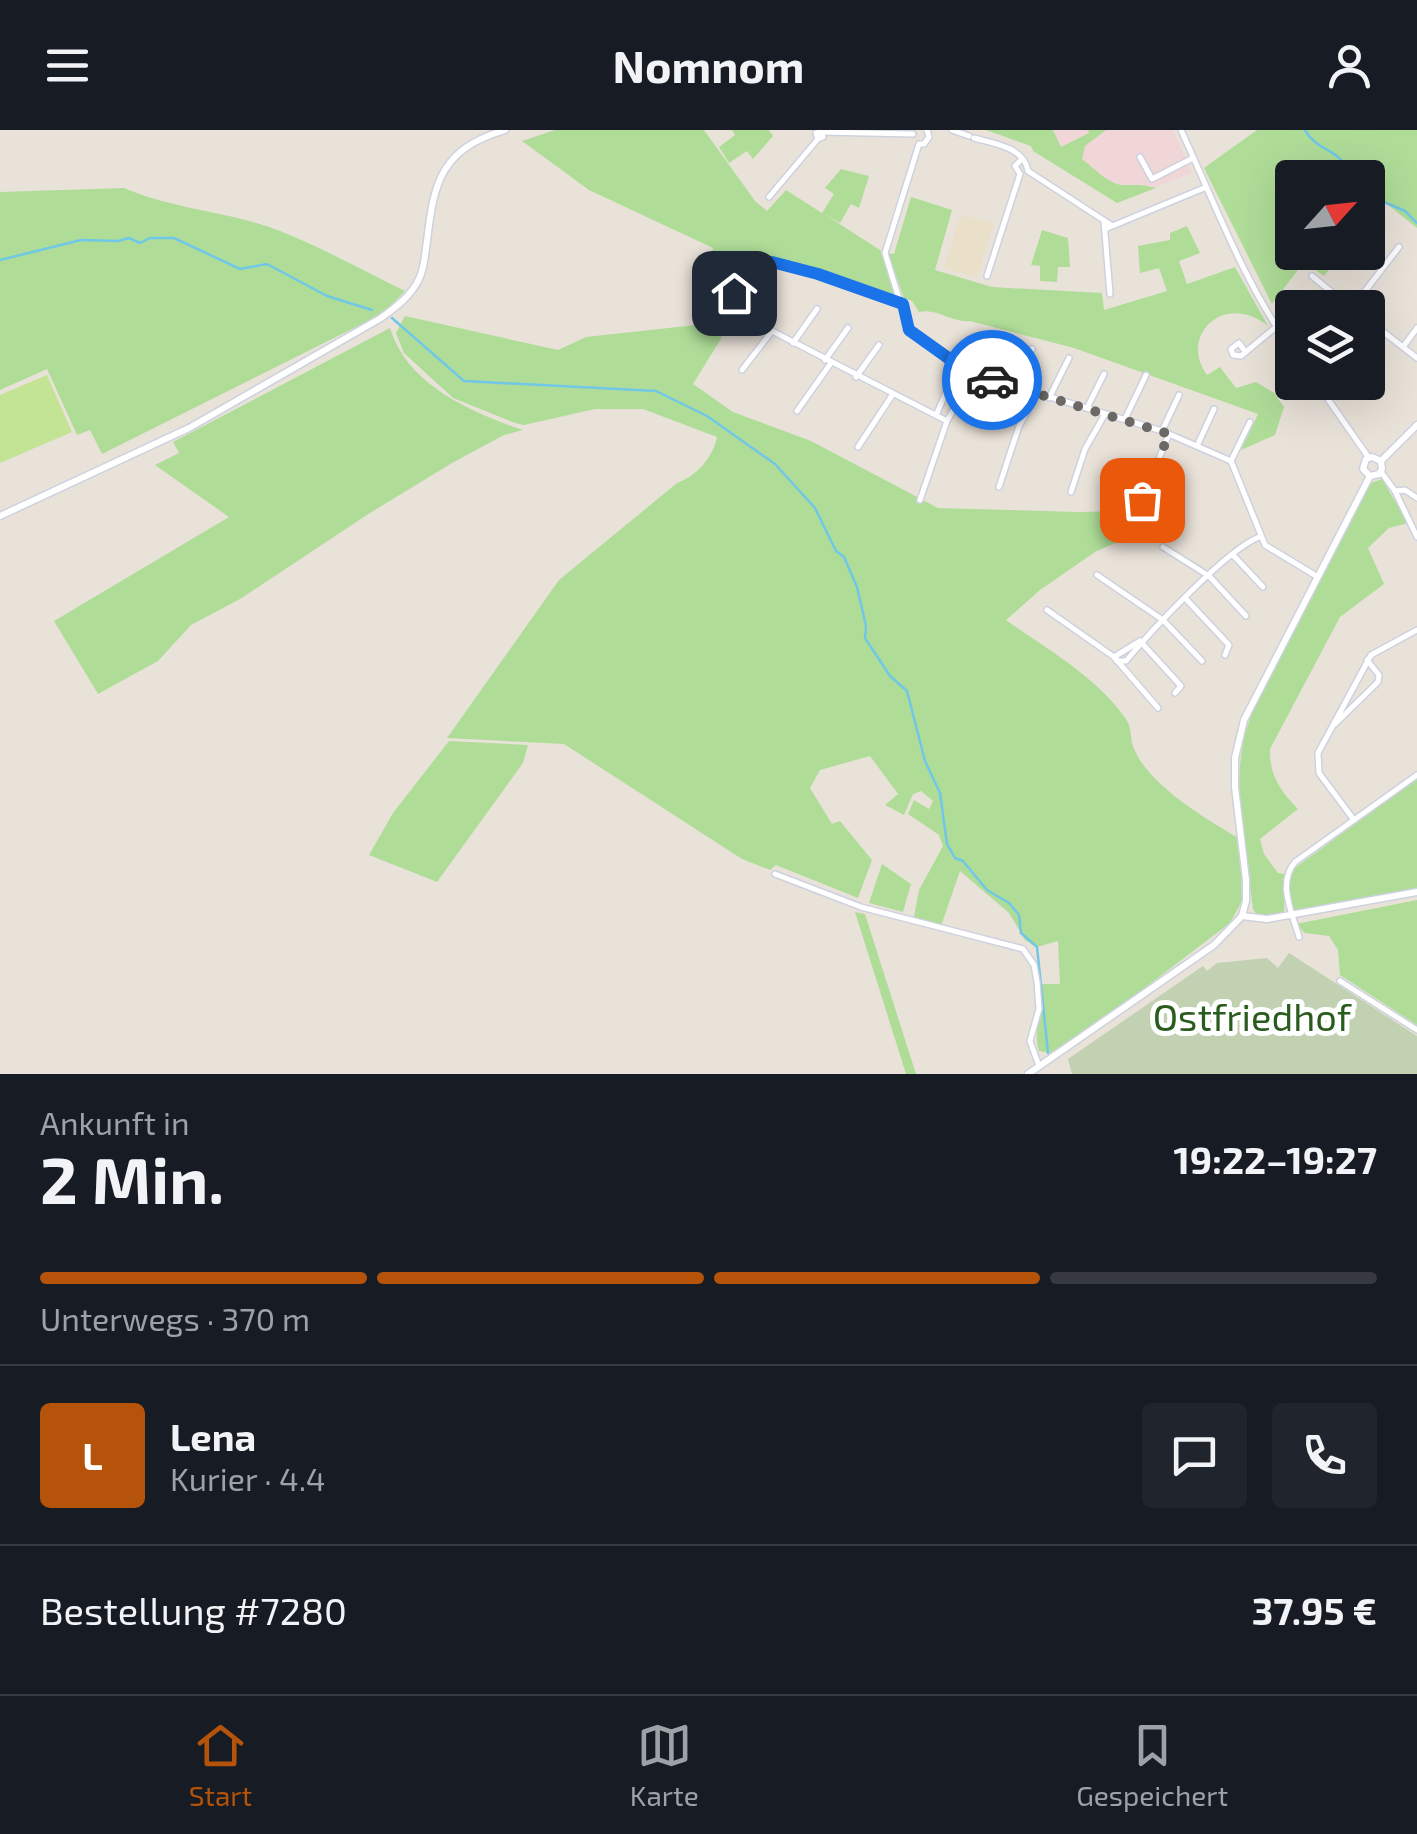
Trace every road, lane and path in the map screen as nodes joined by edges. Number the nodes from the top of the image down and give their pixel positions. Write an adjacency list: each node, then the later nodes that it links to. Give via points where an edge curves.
1 (506, 130): 74 (main road, via 451,159 432,194 423,267 412,291 382,318 190,428)
2 (927, 130): 7 (street, via 928,140)
3 (952, 130): 10 (street, via 1017,151)
4 (1181, 130): 9 (street)
5 (914, 132): 6 (street); 7 (street)
6 (817, 133): 14 (street)
7 (919, 144): 23 (street, via 884,254)
8 (1140, 156): 9 (street, via 1152,180)
9 (1194, 158): 13 (street)
10 (1022, 160): 11 (street); 12 (street, via 1014,166)
11 (1028, 171): 12 (street); 15 (street)
12 (1020, 174): 17 (street)
13 (1204, 188): 15 (street); 25 (street)
14 (769, 197)
15 (1106, 225): 21 (street)
16 (1398, 247): 20 (street)
17 (987, 276)
18 (1312, 276): 19 (street)
19 (1329, 290)
20 (1365, 290)
21 (1110, 294)
22 (748, 296): 23 (street, via 772,262)
23 (903, 304): 39 (street, via 909,330)
24 (817, 309): 31 (street)
25 (1275, 326)
26 (848, 328): 38 (street)
27 (1417, 328): 33 (street)
28 (1275, 329): 35 (street)
29 (1385, 333): 33 (street)
30 (996, 340): 42 (street)
31 (793, 343): 38 (street); 40 (street, via 772,330)
32 (879, 345): 43 (street)
33 (1403, 347): 37 (street)
34 (1032, 349): 45 (street)
35 (1244, 350)
36 (1068, 358): 49 (street)
37 (1417, 358)
38 (828, 362): 43 (street); 53 (street)
39 (958, 365): 42 (street); 54 (street)
40 (742, 370)
41 (1104, 374): 51 (street)
42 (976, 375): 45 (street); 57 (street)
43 (856, 376): 46 (street)
44 (1146, 376): 56 (street)
45 (1013, 387): 47 (street)
46 (893, 394): 54 (street); 61 (street)
47 (1037, 394): 49 (street); 68 (street)
48 (1179, 395): 60 (street)
49 (1049, 398): 51 (street)
50 (1329, 400): 63 (street)
51 (1087, 408): 55 (street)
52 (1214, 409): 62 (street)
53 (796, 411)
54 (937, 414): 57 (street)
55 (1105, 414): 56 (street); 70 (street, via 1084,449)
56 (1125, 419): 60 (street)
57 (947, 420): 72 (street)
58 (1250, 422): 65 (street)
59 (1417, 425): 64 (main road)
60 (1166, 432): 62 (street); 73 (street)
61 (858, 446)
62 (1196, 446): 65 (street)
63 (1369, 458): 64 (main road); 67 (main road, via 1363,465)
64 (1381, 461): 66 (main road)
65 (1231, 462): 75 (street)
66 (1381, 472): 67 (main road); 69 (street)
67 (1370, 476): 81 (main road)
68 (999, 486)
69 (1395, 491): 71 (street); 76 (street)
70 (1071, 492)
71 (1417, 498)
72 (920, 500)
73 (1142, 500)
74 (0, 516)
75 (1260, 537): 78 (street); 81 (street, via 1275,554)
76 (1417, 537)
77 (1163, 547): 80 (street)
78 (1232, 555): 80 (street); 82 (street)
79 (1097, 574): 86 (street)
80 (1210, 576): 83 (street); 85 (street)
81 (1318, 578): 101 (main road, via 1239,738)
82 (1263, 587)
83 (1186, 599): 86 (street); 89 (street, via 1229,645)
84 (1048, 610): 90 (street)
85 (1246, 616)
86 (1163, 620): 88 (street); 92 (street)
87 (1417, 630): 91 (street)
88 (1140, 641): 90 (street); 93 (street, via 1181,686)
89 (1226, 655)
90 (1116, 659): 94 (street)
91 (1367, 660): 95 (street); 95 (street, via 1378,682)
92 (1202, 662)
93 (1175, 693)
94 (1158, 708)
95 (1333, 726): 97 (street, via 1316,763)
96 (1417, 774): 97 (street)
97 (1354, 820): 100 (street, via 1286,872)
98 (775, 874): 105 (street, via 861,907 1023,949 1037,982 1039,1009 1030,1041)
99 (1417, 892): 100 (main road)
100 (1292, 915): 101 (main road); 102 (street)
101 (1242, 916): 105 (main road, via 1212,946)
102 (1299, 937)
103 (1340, 980): 104 (street)
104 (1417, 1030)
105 (1040, 1066): 106 (main road)
106 (1028, 1074)

